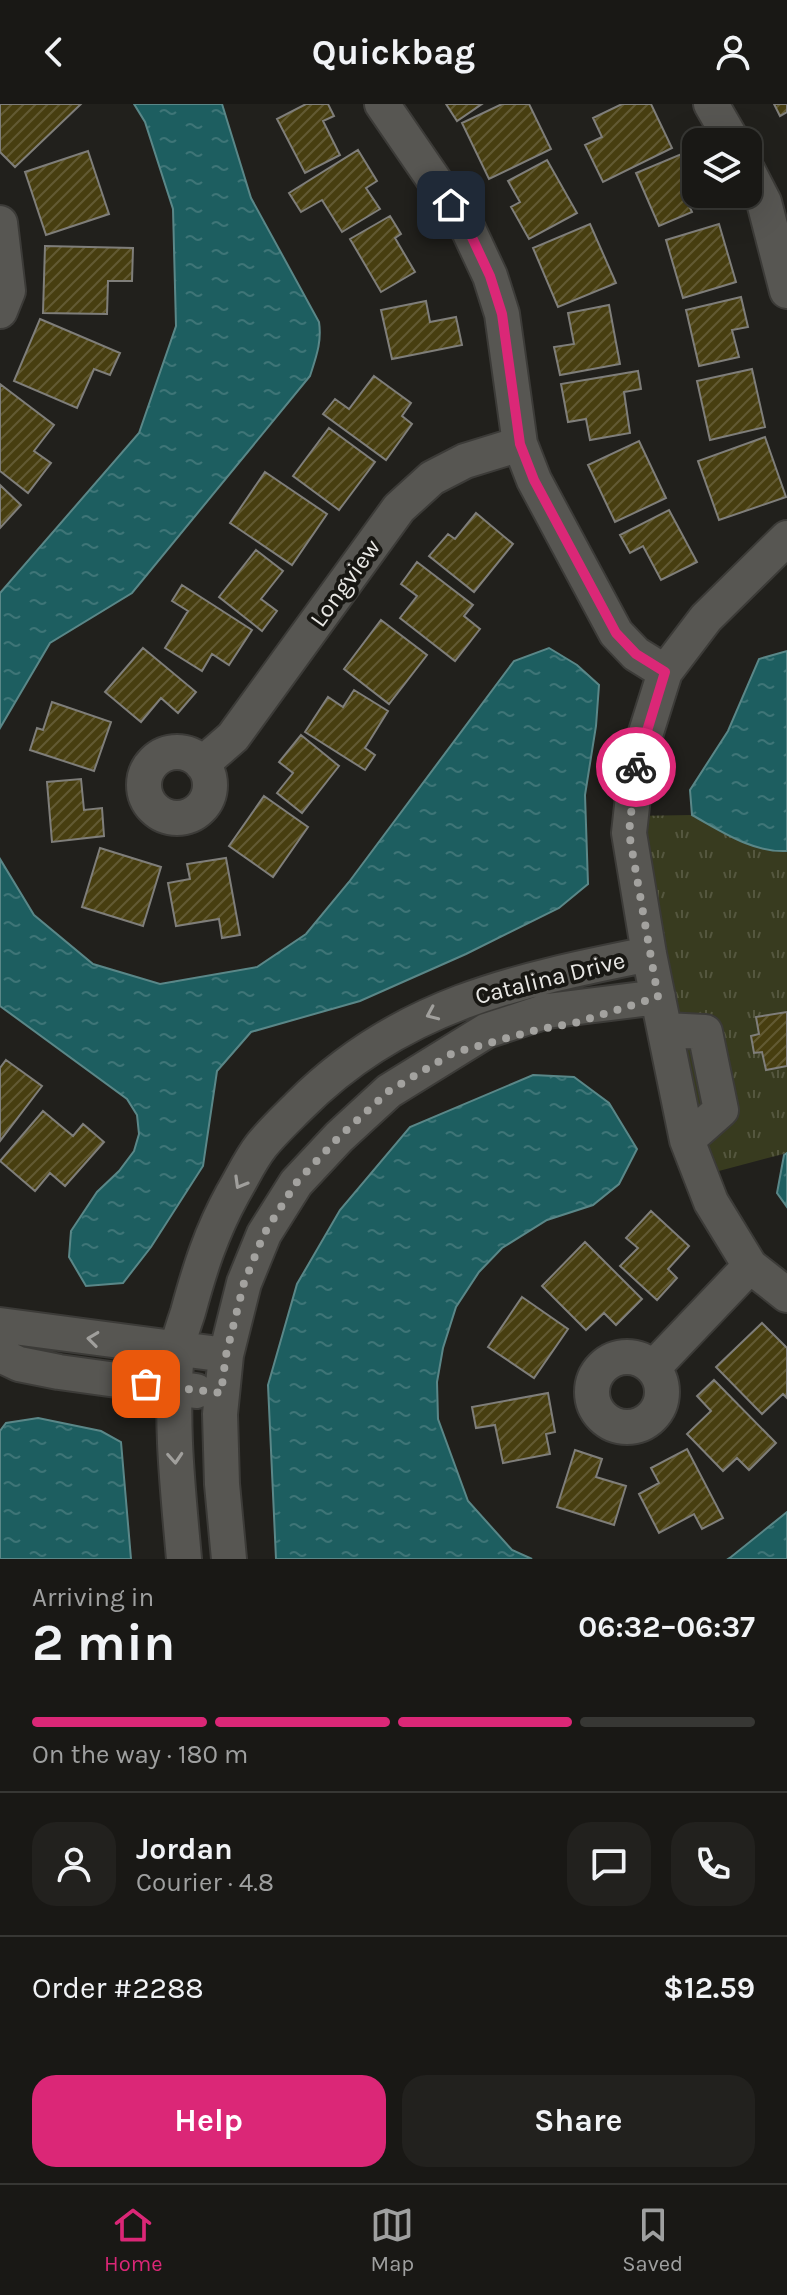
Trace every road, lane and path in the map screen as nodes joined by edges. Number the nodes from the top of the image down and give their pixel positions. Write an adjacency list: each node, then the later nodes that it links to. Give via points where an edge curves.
1 (382, 104): 8 (street, via 469,231 490,276 502,314)
2 (711, 104): 3 (street)
3 (725, 128)
4 (762, 198): 6 (street)
5 (0, 223): 7 (street, via 8,291)
6 (787, 291)
7 (0, 311)
8 (520, 444): 10 (street, via 616,633); 11 (street, Longview, via 432,478 399,508 233,737)
9 (787, 538): 10 (street, via 706,618)
10 (665, 672): 12 (street, via 637,761 629,833)
11 (202, 764)
12 (649, 954): 13 (street, Catalina Drive); 14 (street)
13 (541, 976): 15 (street); 17 (street, Catalina Drive, one-way to 17, via 467,999 411,1024)
14 (658, 997): 15 (street, Catalina Drive); 16 (street, Catalina Drive); 19 (street, via 687,1140 711,1202)
15 (547, 1011): 16 (street, Catalina Drive, via 486,1031)
16 (453, 1053): 18 (street, Catalina Drive, via 389,1091)
17 (318, 1087): 18 (street); 23 (street, Catalina Drive, one-way to 23, via 261,1146 222,1213 204,1253)
18 (356, 1121): 25 (street, Catalina Drive, via 296,1183 264,1234 244,1283)
19 (750, 1266): 20 (street); 27 (street)
20 (787, 1295)
21 (0, 1325): 22 (street)
22 (46, 1333): 23 (street, one-way to 22); 26 (street)
23 (177, 1349): 25 (street); 28 (street, Catalina Drive)
24 (0, 1355): 26 (street)
25 (226, 1355): 29 (street, Catalina Drive)
26 (41, 1368): 28 (street)
27 (653, 1368)
28 (175, 1389): 29 (street); 30 (street, Catalina Drive, one-way to 30, via 174,1449)
29 (221, 1393): 31 (street, Catalina Drive)
30 (184, 1559)
31 (229, 1559)

